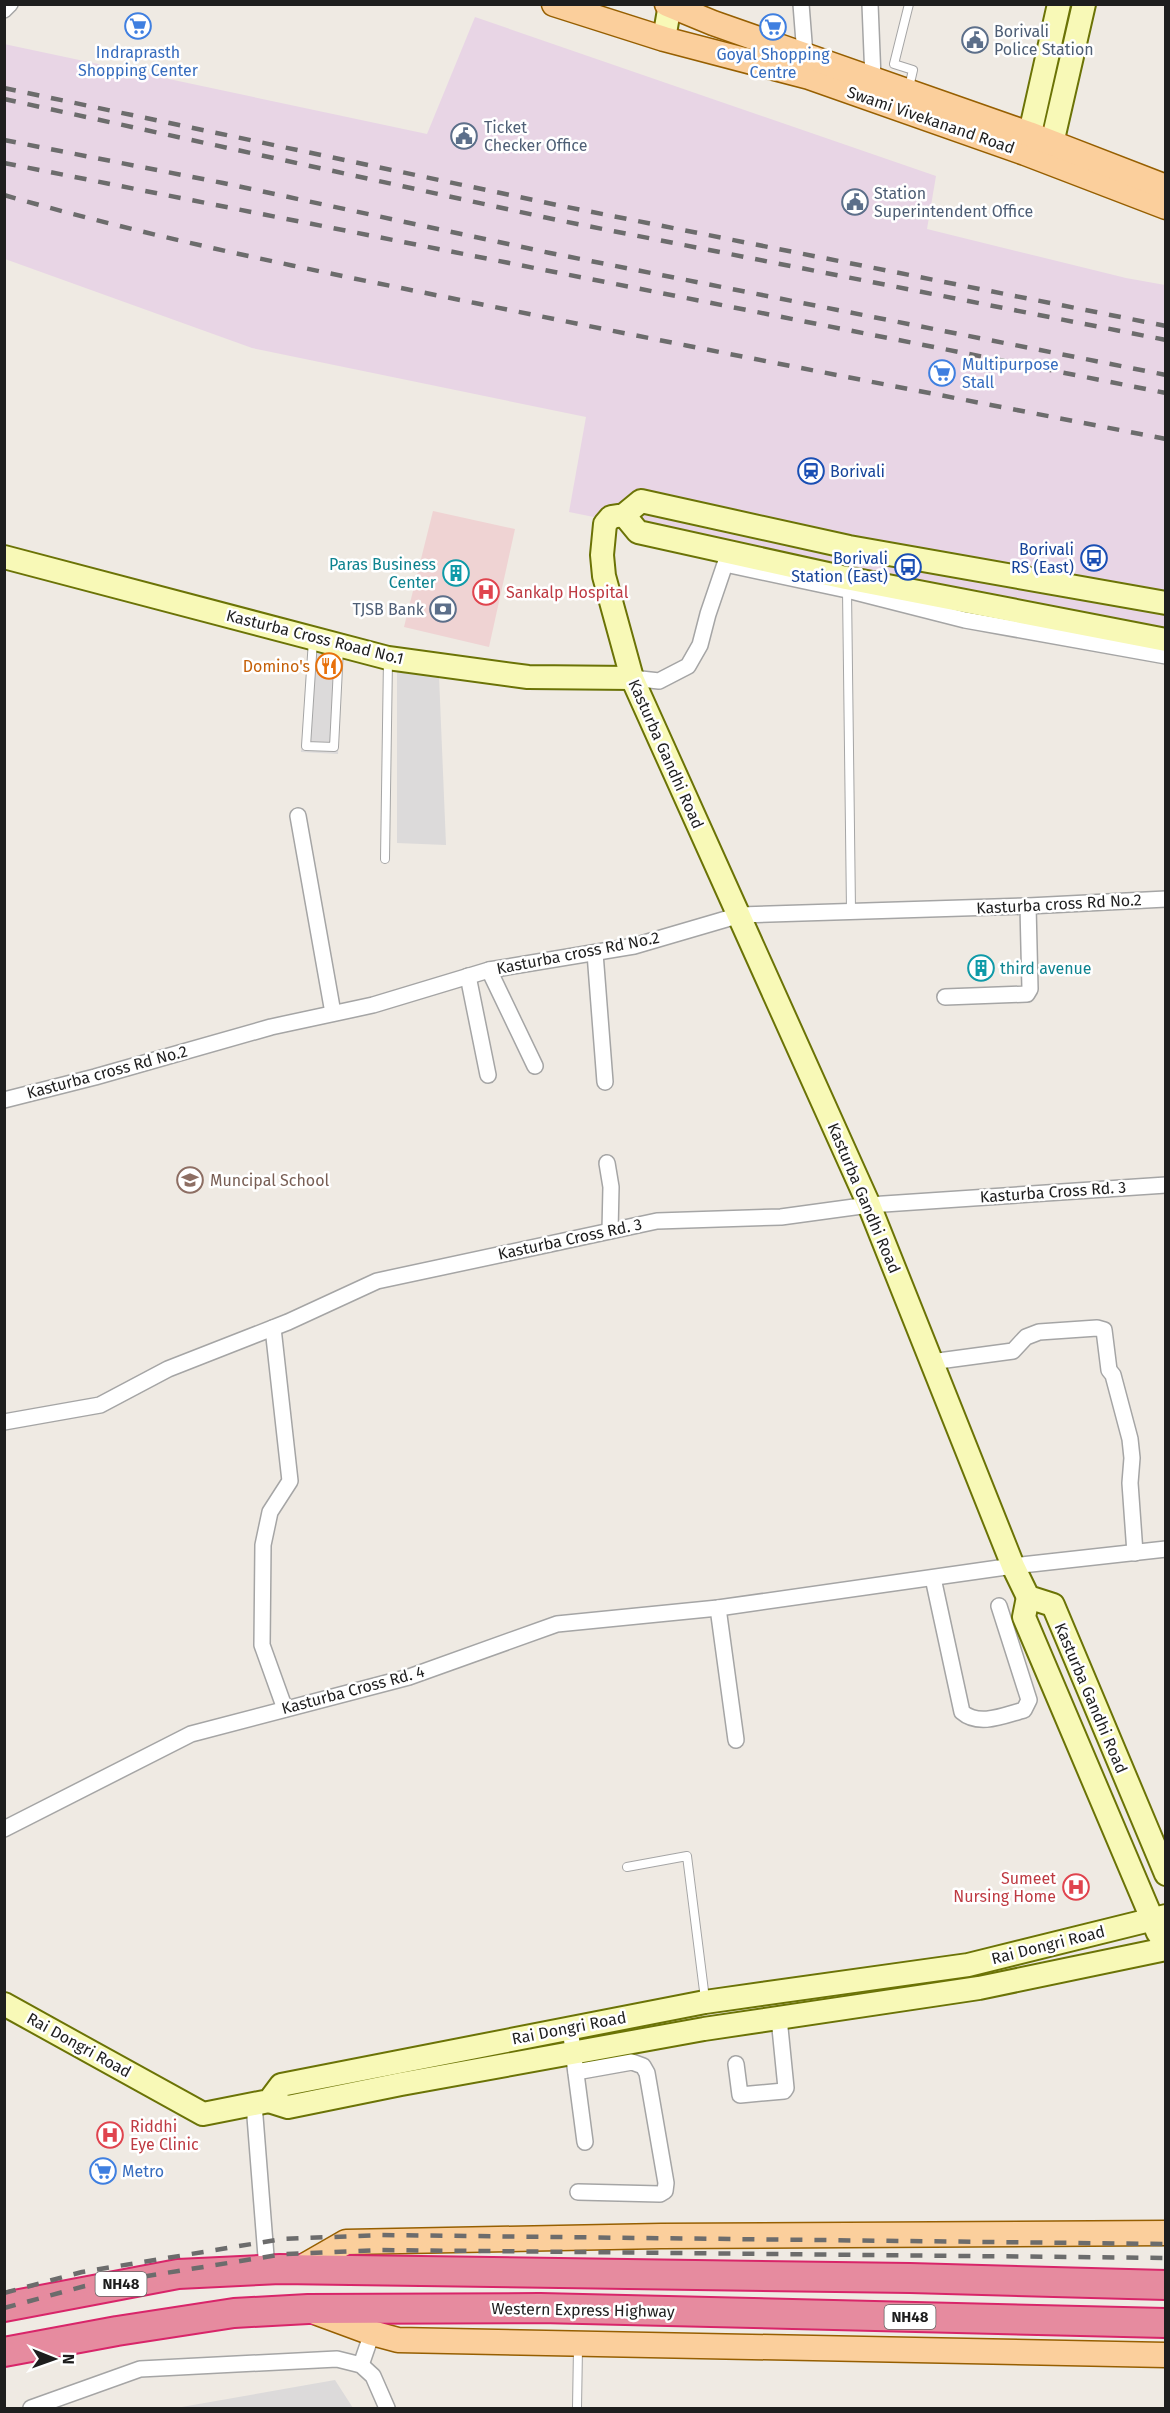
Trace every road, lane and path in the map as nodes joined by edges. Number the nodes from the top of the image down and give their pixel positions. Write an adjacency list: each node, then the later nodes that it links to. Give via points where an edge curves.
1 (10, 4): 9 (street)
2 (554, 4): 10 (main road, Swami Vivekanand Road)
3 (801, 4): 11 (street)
4 (870, 4): 12 (street)
5 (909, 4): 13 (lane, via 894,64 913,70)
6 (1059, 4): 14 (street)
7 (1084, 4): 15 (street)
8 (676, 6): 10 (street); 11 (main road, Swami Vivekanand Road)
9 (4, 10)
10 (674, 42): 14 (main road, Swami Vivekanand Road, via 809,77)
11 (805, 55): 12 (main road, Swami Vivekanand Road)
12 (873, 79): 13 (main road, Swami Vivekanand Road)
13 (907, 92): 14 (main road, Swami Vivekanand Road)
14 (1027, 144): 15 (main road, Swami Vivekanand Road)
15 (1050, 152): 16 (main road, Swami Vivekanand Road); 17 (main road, Swami Vivekanand Road)
16 (1166, 187)
17 (1166, 207)
18 (624, 514): 21 (street, Kasturba Gandhi Road, via 641,501 849,546); 23 (street, via 638,532 846,578); 27 (street, Kasturba Gandhi Road, via 611,517 605,524 603,576)
19 (4, 556): 22 (street, Kasturba Cross Road No.1)
20 (847, 590): 25 (street, via 965,620); 27 (street, via 725,564 700,645 688,666 659,681); 32 (lane)
21 (1166, 603)
22 (313, 638): 24 (street, Kasturba Cross Road No.1); 24 (lane, via 306,746 334,747)
23 (1166, 640)
24 (339, 645): 26 (street, Kasturba Cross Road No.1)
25 (1166, 656)
26 (388, 658): 27 (street, Kasturba Cross Road No.1, via 528,676); 29 (lane)
27 (632, 678): 33 (street, Kasturba Gandhi Road)
28 (298, 816): 38 (street)
29 (385, 859)
30 (1166, 899): 31 (street, Kasturba cross Rd No.2)
31 (1028, 906): 32 (street, Kasturba cross Rd No.2); 37 (street, via 1027,994)
32 (851, 910): 33 (street, Kasturba cross Rd No.2)
33 (740, 915): 34 (street, Kasturba cross Rd No.2, via 634,946); 45 (street, Kasturba Gandhi Road)
34 (595, 953): 35 (street, Kasturba cross Rd No.2); 41 (street)
35 (489, 970): 36 (street, Kasturba cross Rd No.2); 39 (street)
36 (468, 976): 38 (street, Kasturba cross Rd No.2); 40 (street)
37 (945, 997)
38 (333, 1013): 42 (street, Kasturba cross Rd No.2)
39 (535, 1066)
40 (488, 1075)
41 (605, 1082)
42 (4, 1100)
43 (607, 1163): 46 (street)
44 (1166, 1185): 45 (street, Kasturba Cross Rd. 3)
45 (868, 1205): 46 (street, Kasturba Cross Rd. 3, via 781,1217 657,1221); 48 (street, Kasturba Gandhi Road)
46 (610, 1231): 47 (street, Kasturba Cross Rd. 3, via 377,1281)
47 (273, 1328): 49 (street, Kasturba Cross Rd. 3, via 168,1369 100,1405); 57 (street, via 290,1481 270,1512 263,1545 262,1645)
48 (931, 1362): 51 (street, via 1013,1351 1026,1337 1039,1332 1104,1330 1109,1370 1130,1439); 52 (street, Kasturba Gandhi Road)
49 (4, 1422)
50 (1166, 1549): 51 (street, Kasturba Cross Rd. 4)
51 (1135, 1553): 52 (street, Kasturba Cross Rd. 4)
52 (1013, 1566): 53 (street, Kasturba Cross Rd. 4); 54 (street, Kasturba Gandhi Road)
53 (933, 1578): 55 (street, via 962,1712 975,1719 1024,1710 1029,1700); 56 (street, Kasturba Cross Rd. 4)
54 (1028, 1597): 61 (street, Kasturba Gandhi Road, via 1053,1605); 62 (street, via 1024,1617)
55 (999, 1606)
56 (718, 1608): 57 (street, Kasturba Cross Rd. 4, via 557,1624 409,1677); 58 (street)
57 (285, 1709): 59 (street, Kasturba Cross Rd. 4, via 191,1734)
58 (736, 1740)
59 (4, 1829)
60 (627, 1867): 66 (lane, via 687,1856)
61 (1166, 1874)
62 (1158, 1918): 63 (street); 64 (street, Rai Dongri Road, via 968,1965)
63 (1165, 1950): 68 (street, via 979,1988)
64 (842, 1983): 65 (street, Rai Dongri Road); 68 (street)
65 (729, 1998): 66 (street, Rai Dongri Road); 70 (street)
66 (705, 2002): 71 (street, Rai Dongri Road)
67 (4, 2004): 74 (street, Rai Dongri Road, via 203,2114)
68 (844, 2008): 69 (street)
69 (779, 2018): 70 (street); 73 (street, via 784,2091 740,2095)
70 (731, 2025): 72 (street)
71 (570, 2028): 72 (street); 74 (street, Rai Dongri Road, via 281,2085)
72 (575, 2062): 74 (street, via 288,2107); 75 (street); 76 (street, via 632,2062 643,2066 666,2183 660,2194)
73 (736, 2064)
74 (261, 2103): 78 (street)
75 (585, 2142)
76 (578, 2192)
77 (1166, 2233): 79 (main road, via 673,2235 346,2242)
78 (267, 2269): 79 (highway, NH48); 81 (highway, NH48, via 178,2274)
79 (299, 2269): 80 (highway, NH48)
80 (1166, 2285)
81 (4, 2307)
82 (308, 2309): 83 (highway, Western Express Highway / NH48, via 654,2311); 84 (main road); 86 (highway, Western Express Highway / NH48, via 234,2313)
83 (1166, 2323)
84 (372, 2333): 85 (main road, via 398,2340); 88 (street)
85 (578, 2343): 87 (main road); 91 (lane)
86 (4, 2352)
87 (1166, 2355)
88 (361, 2365): 89 (street, via 338,2359 140,2368); 90 (street, via 373,2376)
89 (31, 2409)
90 (387, 2409)
91 (577, 2409)

